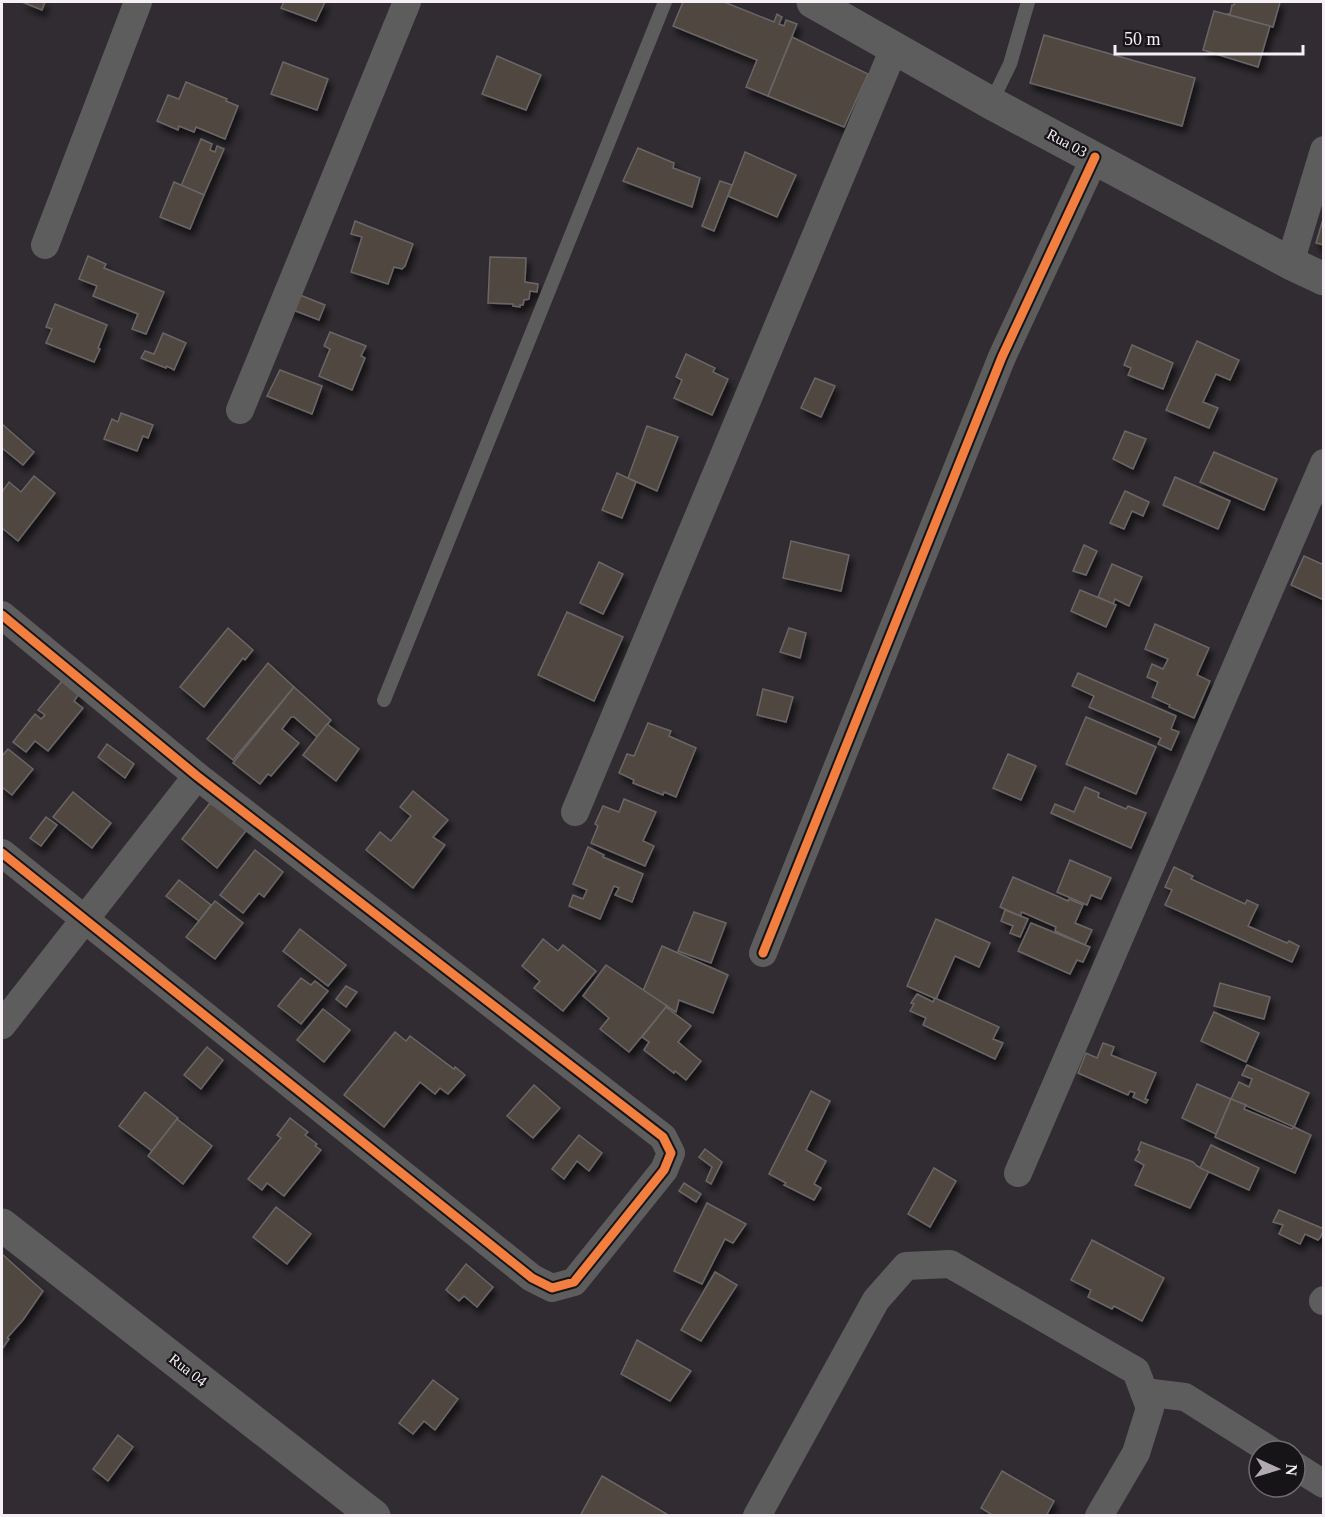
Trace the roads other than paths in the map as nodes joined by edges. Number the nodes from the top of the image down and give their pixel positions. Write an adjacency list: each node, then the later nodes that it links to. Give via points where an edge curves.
1 (138, 2): 10 (street)
2 (408, 2): 13 (street)
3 (665, 2): 16 (lane)
4 (813, 2): 6 (street, Rua 03)
5 (1028, 2): 7 (lane, via 1010,63)
6 (895, 46): 7 (street, Rua 03); 18 (street)
7 (991, 103): 9 (street, Rua 03)
8 (1323, 150): 11 (street)
9 (1095, 158): 11 (street, Rua 03); 21 (street, via 1002,357)
10 (45, 245)
11 (1290, 263): 12 (street, Rua 03)
12 (1323, 279)
13 (240, 410)
14 (1323, 462): 23 (street)
15 (2, 615): 17 (street)
16 (384, 700)
17 (197, 776): 20 (street); 20 (street, via 663,1137 670,1153 664,1170 574,1282 552,1288 532,1278)
18 (574, 812)
19 (2, 853): 20 (street)
20 (85, 920): 22 (street)
21 (763, 953)
22 (2, 1025)
23 (1018, 1173)
24 (2, 1226): 29 (street, Rua 04)
25 (1144, 1392): 26 (street, via 1185,1397); 30 (street, via 1136,1371 950,1264 906,1266 876,1300); 31 (street, via 1150,1408 1136,1453)
26 (1252, 1439)
27 (1307, 1474): 28 (street)
28 (1323, 1484)
29 (374, 1515)
30 (757, 1515)
31 (1099, 1515)

